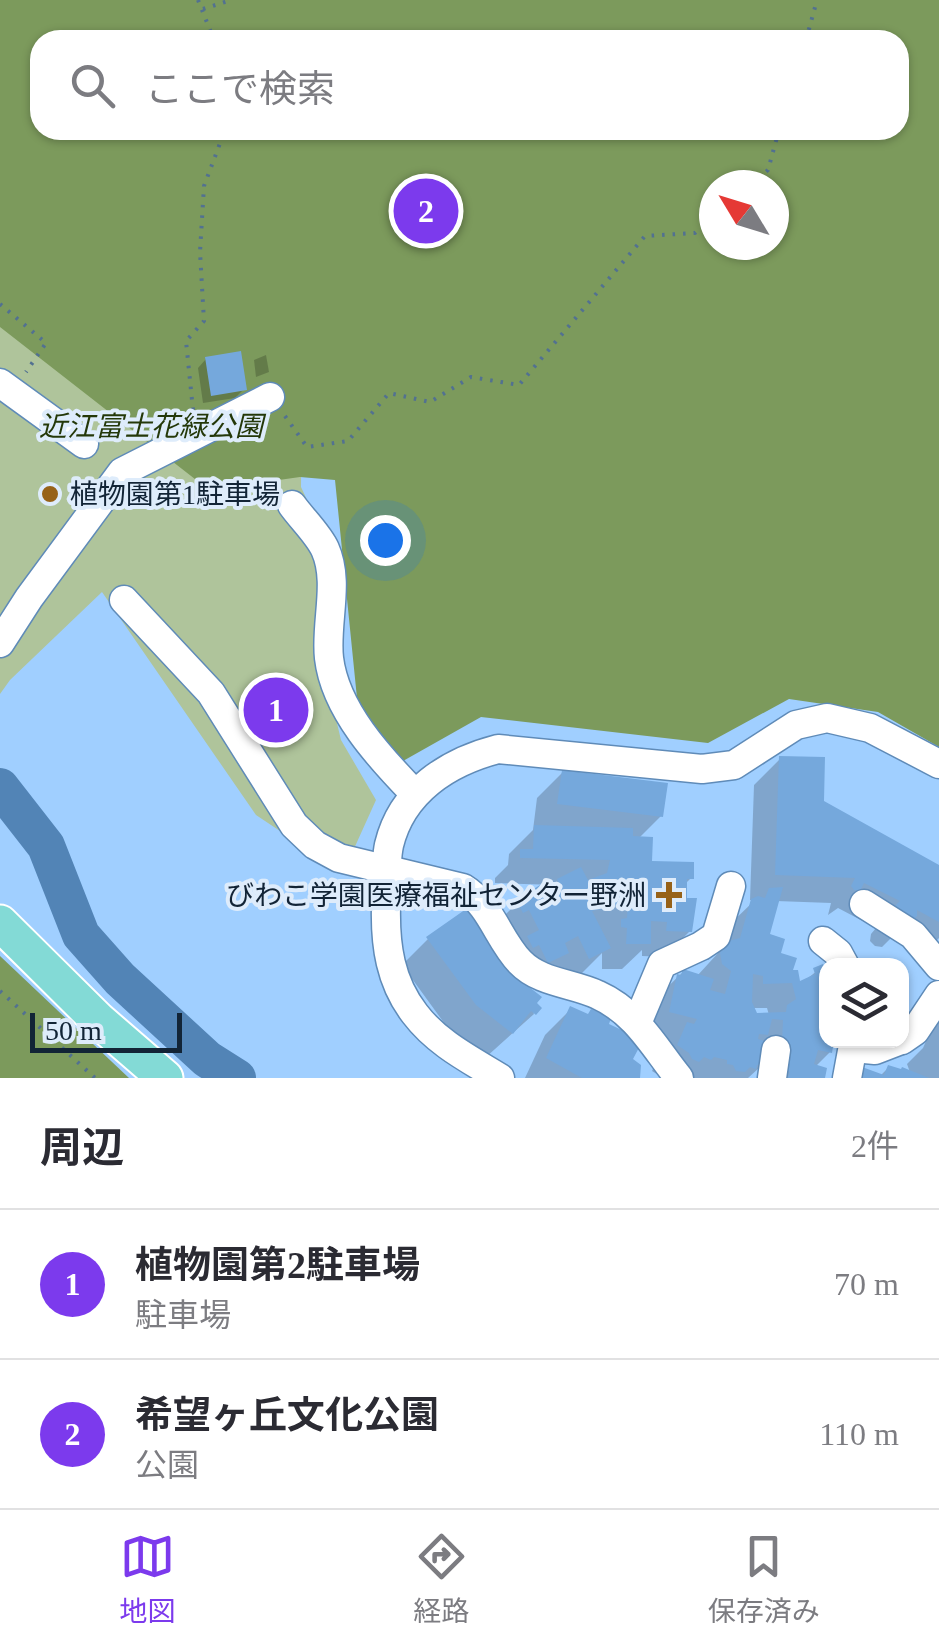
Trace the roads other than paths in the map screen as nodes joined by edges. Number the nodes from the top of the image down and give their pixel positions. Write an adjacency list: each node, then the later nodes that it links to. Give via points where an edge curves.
1 (6, 388): 3 (street)
2 (270, 397): 3 (street)
3 (122, 472): 6 (street)
4 (292, 505): 8 (street, via 325,549 329,659 338,686 385,763)
5 (124, 600): 9 (street, via 211,693 294,826 339,858)
6 (0, 643)
7 (939, 764): 8 (street, via 870,728 827,718 796,725 734,764 702,770 498,750 466,758)
8 (416, 794): 9 (street, via 398,820)
9 (388, 870): 17 (street, via 463,888 477,897 520,963 599,995); 22 (street, via 385,938 400,988 438,1040)
10 (731, 886): 17 (street, via 716,936 662,964)
11 (864, 904): 15 (street, via 913,935)
12 (0, 923): 21 (main road)
13 (823, 941): 14 (street)
14 (841, 958)
15 (939, 966)
16 (939, 995): 18 (street)
17 (638, 1021): 23 (street)
18 (909, 1035)
19 (853, 1048): 25 (street)
20 (776, 1050): 24 (street)
21 (165, 1078)
22 (500, 1078)
23 (679, 1078)
24 (772, 1078)
25 (848, 1078)

